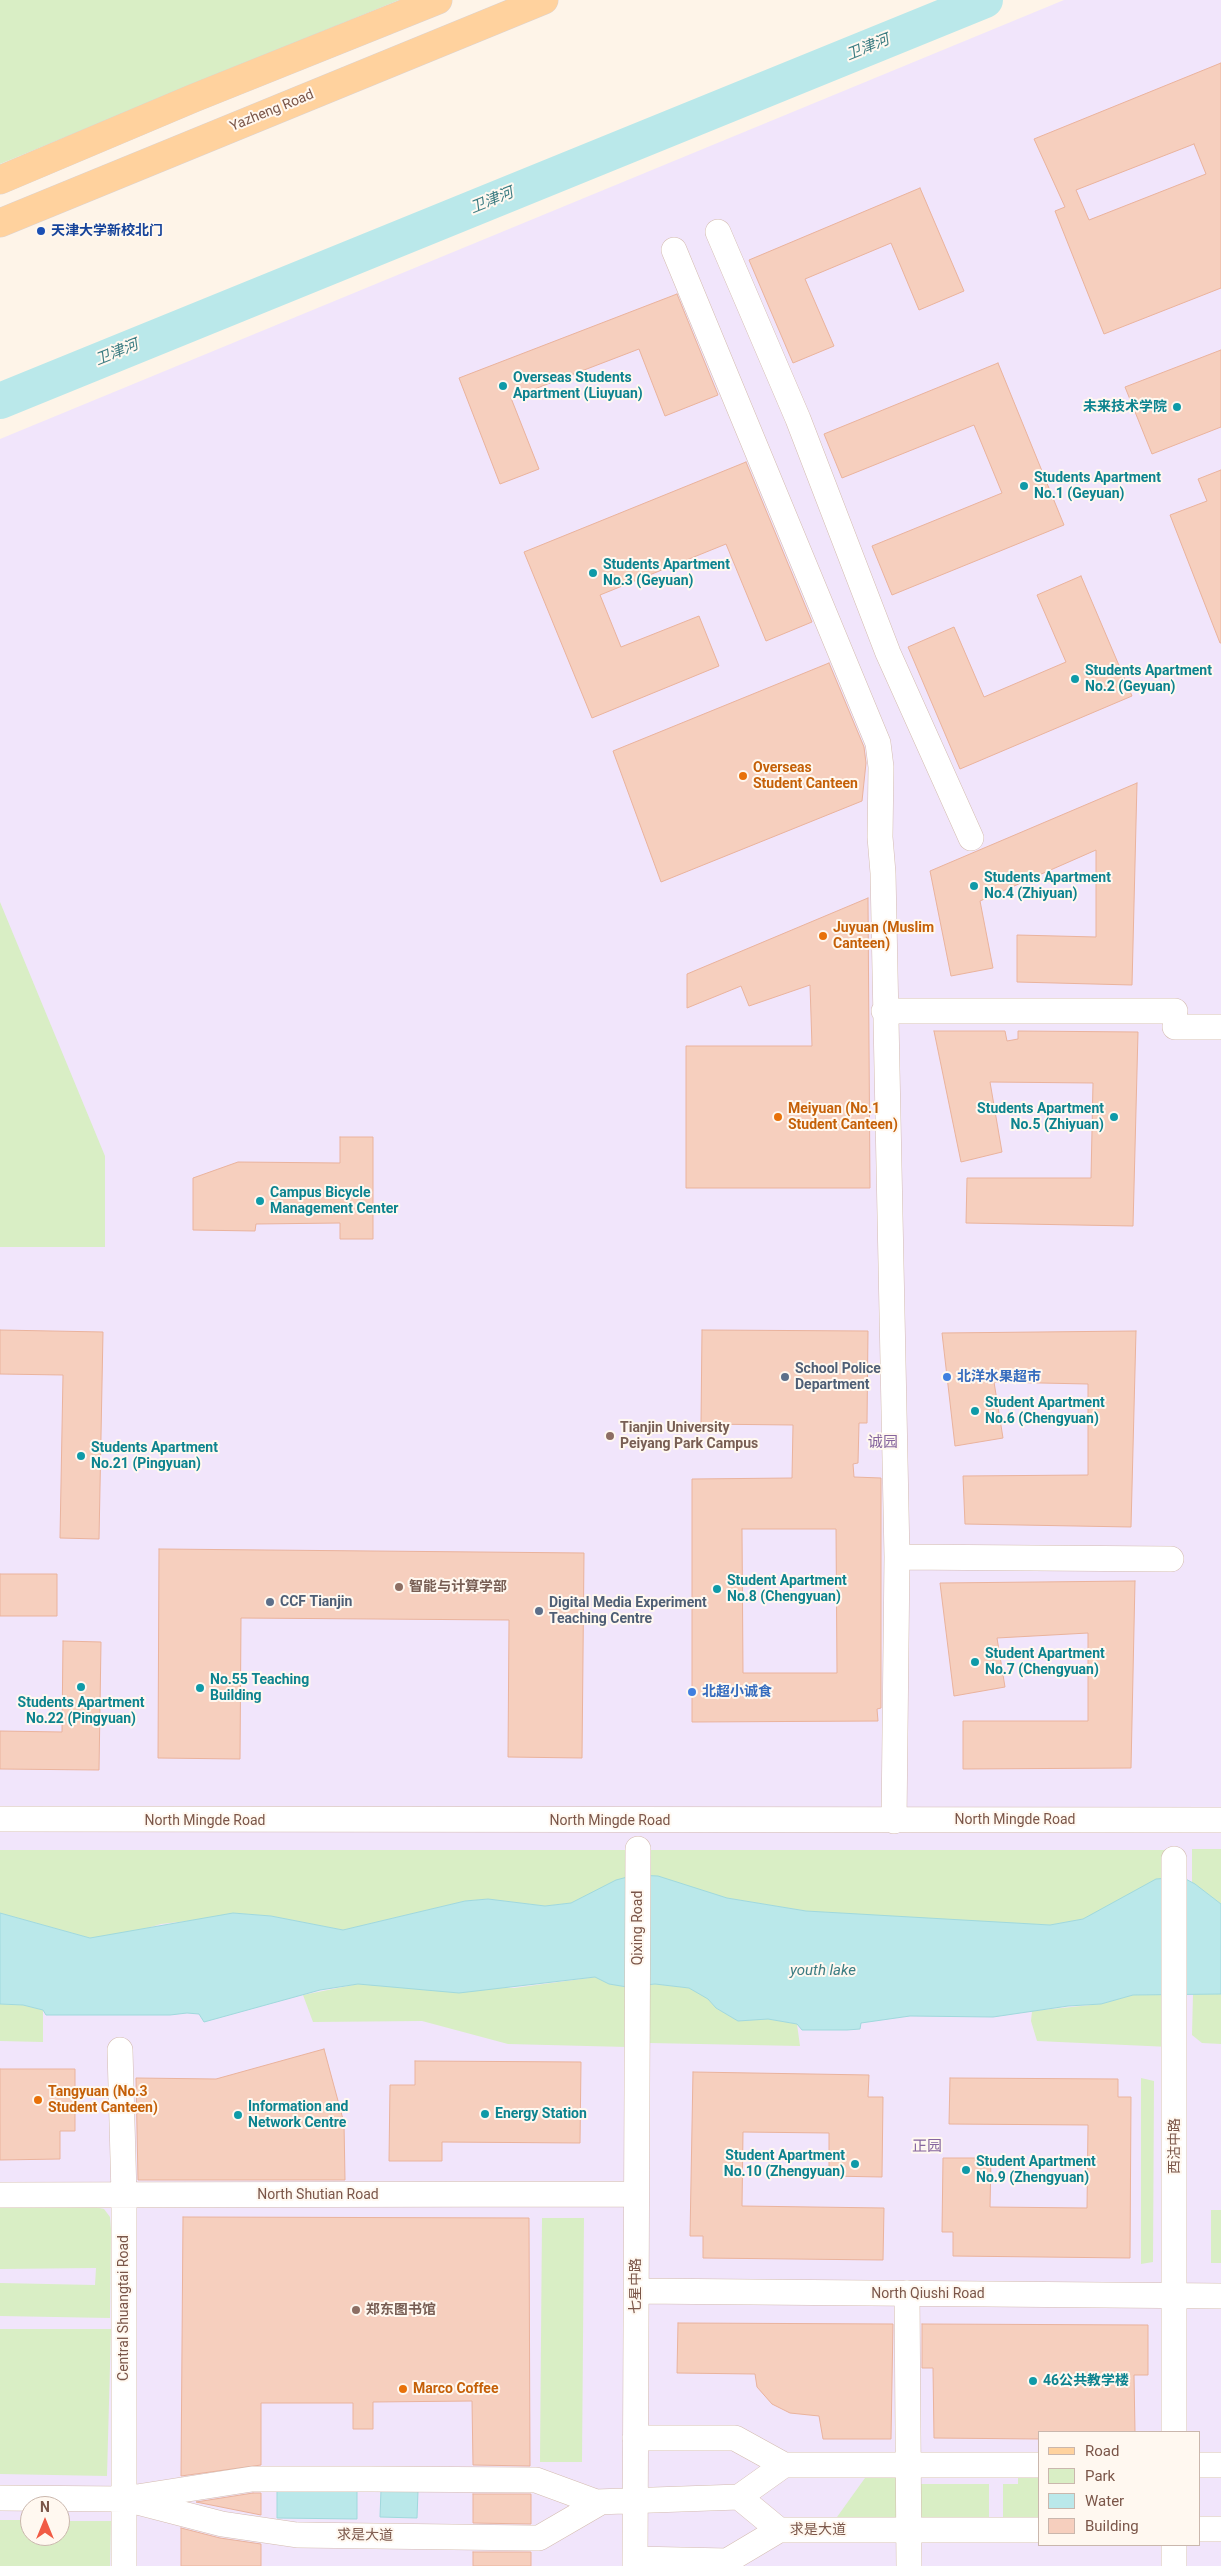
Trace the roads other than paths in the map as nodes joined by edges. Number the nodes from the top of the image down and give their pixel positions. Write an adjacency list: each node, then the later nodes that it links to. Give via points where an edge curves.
1 (438, 0): 3 (main road)
2 (544, 0): 4 (main road, Yazheng Road)
3 (0, 180)
4 (0, 223)
5 (718, 232): 7 (street, via 798,419 888,652)
6 (674, 250): 8 (street, via 878,743)
7 (971, 838)
8 (884, 1011): 9 (street, via 1175,1019); 10 (street)
9 (1221, 1027)
10 (897, 1557): 11 (street); 14 (street)
11 (1171, 1559)
12 (0, 1819): 14 (street, North Mingde Road)
13 (1221, 1820): 14 (street, North Mingde Road)
14 (894, 1821)
15 (638, 1849): 17 (street, Qixing Road)
16 (1174, 1859): 24 (street, 西沽中路)
17 (638, 2006): 19 (street, 七星中路)
18 (120, 2050): 21 (street, Central Shuangtai Road)
19 (636, 2194): 21 (street, North Shutian Road); 22 (street, 七星中路)
20 (0, 2195): 21 (street, North Shutian Road)
21 (124, 2195): 35 (street, Central Shuangtai Road)
22 (636, 2291): 23 (street, North Qiushi Road); 27 (street, 七星中路)
23 (907, 2293): 24 (street, North Qiushi Road); 29 (street)
24 (1174, 2296): 25 (street, North Qiushi Road); 26 (street, 西沽中路)
25 (1221, 2296)
26 (1174, 2431)
27 (635, 2438): 28 (street, via 735,2438); 36 (street, 七星中路)
28 (784, 2465): 29 (street); 33 (street)
29 (908, 2465): 30 (street); 41 (street)
30 (1038, 2465)
31 (1201, 2465): 32 (street)
32 (1221, 2465)
33 (739, 2497): 36 (street, 求是大道); 40 (street, 求是大道)
34 (0, 2498): 35 (street, 求是大道)
35 (124, 2499): 37 (street, 求是大道, via 252,2479 536,2480); 37 (street, 求是大道, via 222,2524 296,2535 522,2538 539,2538); 45 (street, Central Shuangtai Road)
36 (635, 2501): 37 (street, 求是大道); 44 (street, 七星中路)
37 (601, 2502)
38 (1201, 2529): 39 (street)
39 (1221, 2529)
40 (779, 2530): 41 (street, 求是大道); 44 (street, via 727,2561)
41 (909, 2530): 42 (street, 求是大道); 46 (street)
42 (1038, 2530)
43 (1174, 2546): 47 (street)
44 (635, 2563)
45 (124, 2566)
46 (909, 2566)
47 (1174, 2566)

